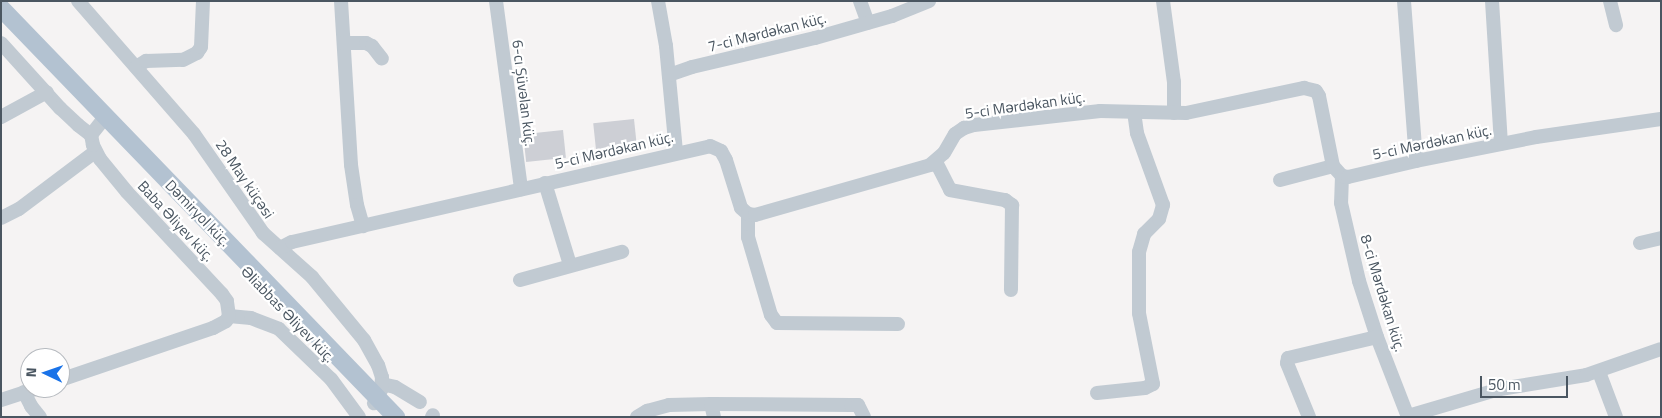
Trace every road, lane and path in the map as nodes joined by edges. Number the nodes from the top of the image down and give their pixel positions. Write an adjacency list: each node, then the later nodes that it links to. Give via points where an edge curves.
1 (78, 1): 19 (street, 28 May küçəsi)
2 (203, 1): 19 (street, via 201,47 196,53 183,60 146,61)
3 (341, 1): 17 (street)
4 (496, 1): 35 (street, 6-cı Şüvəlan küç.)
5 (658, 1): 20 (street)
6 (860, 1): 14 (street)
7 (929, 1): 14 (street, 7-ci Mərdəkan küç.)
8 (1163, 1): 23 (street, via 1174,82)
9 (1404, 1): 30 (street)
10 (1492, 1): 27 (street)
11 (1610, 1): 15 (street)
12 (1, 8): 54 (main road, Dəmiryol küç.)
13 (1, 16): 26 (main road, Əliabbas Əliyev küç.)
14 (868, 23): 20 (street, 7-ci Mərdəkan küç., via 741,57 677,70)
15 (1616, 24)
16 (1, 43): 21 (street)
17 (344, 43): 18 (street, via 366,42); 38 (street, via 354,187)
18 (382, 59)
19 (136, 67): 41 (street, 28 May küçəsi, via 194,134 255,224)
20 (669, 75): 29 (street)
21 (47, 92): 24 (street); 26 (street, via 78,125)
22 (1134, 112): 23 (street, 5-ci Mərdəkan küç.); 31 (street, 5-ci Mərdəkan küç., via 1071,114 964,128 955,134); 53 (street, via 1137,133 1162,205 1159,219 1144,234 1139,252 1138,307 1153,384 1145,388)
23 (1174, 113): 32 (street, 5-ci Mərdəkan küç., via 1199,111 1311,88 1319,96)
24 (1, 117)
25 (1661, 119): 27 (street, 5-ci Mərdəkan küç.)
26 (97, 128): 28 (street, Baba Əliyev küç.); 54 (main road, Əliabbas Əliyev küç.)
27 (1501, 144): 30 (street, 5-ci Mərdəkan küç.)
28 (95, 152): 37 (street, via 19,209); 46 (street, Baba Əliyev küç., via 127,192 222,294 227,301)
29 (676, 152): 34 (street, 5-ci Mərdəkan küç.); 36 (street, 5-ci Mərdəkan küç., via 710,146 721,151 739,203)
30 (1416, 160): 32 (street, 5-ci Mərdəkan küç., via 1355,176)
31 (936, 162): 36 (street, via 758,214); 45 (street, via 950,190 1005,200 1012,205)
32 (1337, 171): 33 (street); 48 (street, 8-ci Mərdəkan küç., via 1345,224)
33 (1280, 180)
34 (545, 183): 35 (street, 5-ci Mərdəkan küç.); 43 (street)
35 (521, 189): 38 (street, 5-ci Mərdəkan küç.)
36 (748, 214): 47 (street, via 748,237 771,315 777,323)
37 (1, 218)
38 (363, 226): 41 (street, 5-ci Mərdəkan küç., via 292,242)
39 (1661, 238): 40 (street)
40 (1640, 243)
41 (280, 248): 54 (street, 28 May küçəsi, via 312,277 364,340 378,365)
42 (622, 252): 43 (street)
43 (570, 265): 44 (street)
44 (520, 280)
45 (1011, 290)
46 (229, 316): 51 (street, via 213,328); 62 (street, via 251,318 279,329 331,379)
47 (898, 324)
48 (1376, 337): 60 (street, 8-ci Mərdəkan küç.); 67 (street, via 1288,358 1287,363)
49 (1661, 349): 50 (street)
50 (1599, 372): 60 (street, via 1500,389); 68 (street)
51 (70, 377)
52 (20, 393): 56 (street)
53 (1097, 393)
54 (378, 395): 57 (street, via 395,387); 63 (main road, Əliabbas Əliyev küç.); 64 (main road, Dəmiryol küç.)
55 (30, 398): 61 (street, via 31,406)
56 (1, 400)
57 (420, 402)
58 (713, 410): 59 (street); 65 (street, via 669,405)
59 (768, 411): 66 (street, via 858,405)
60 (1408, 416)
61 (40, 417)
62 (359, 417)
63 (387, 417)
64 (396, 417)
65 (637, 417)
66 (864, 417)
67 (1309, 417)
68 (1616, 417)

